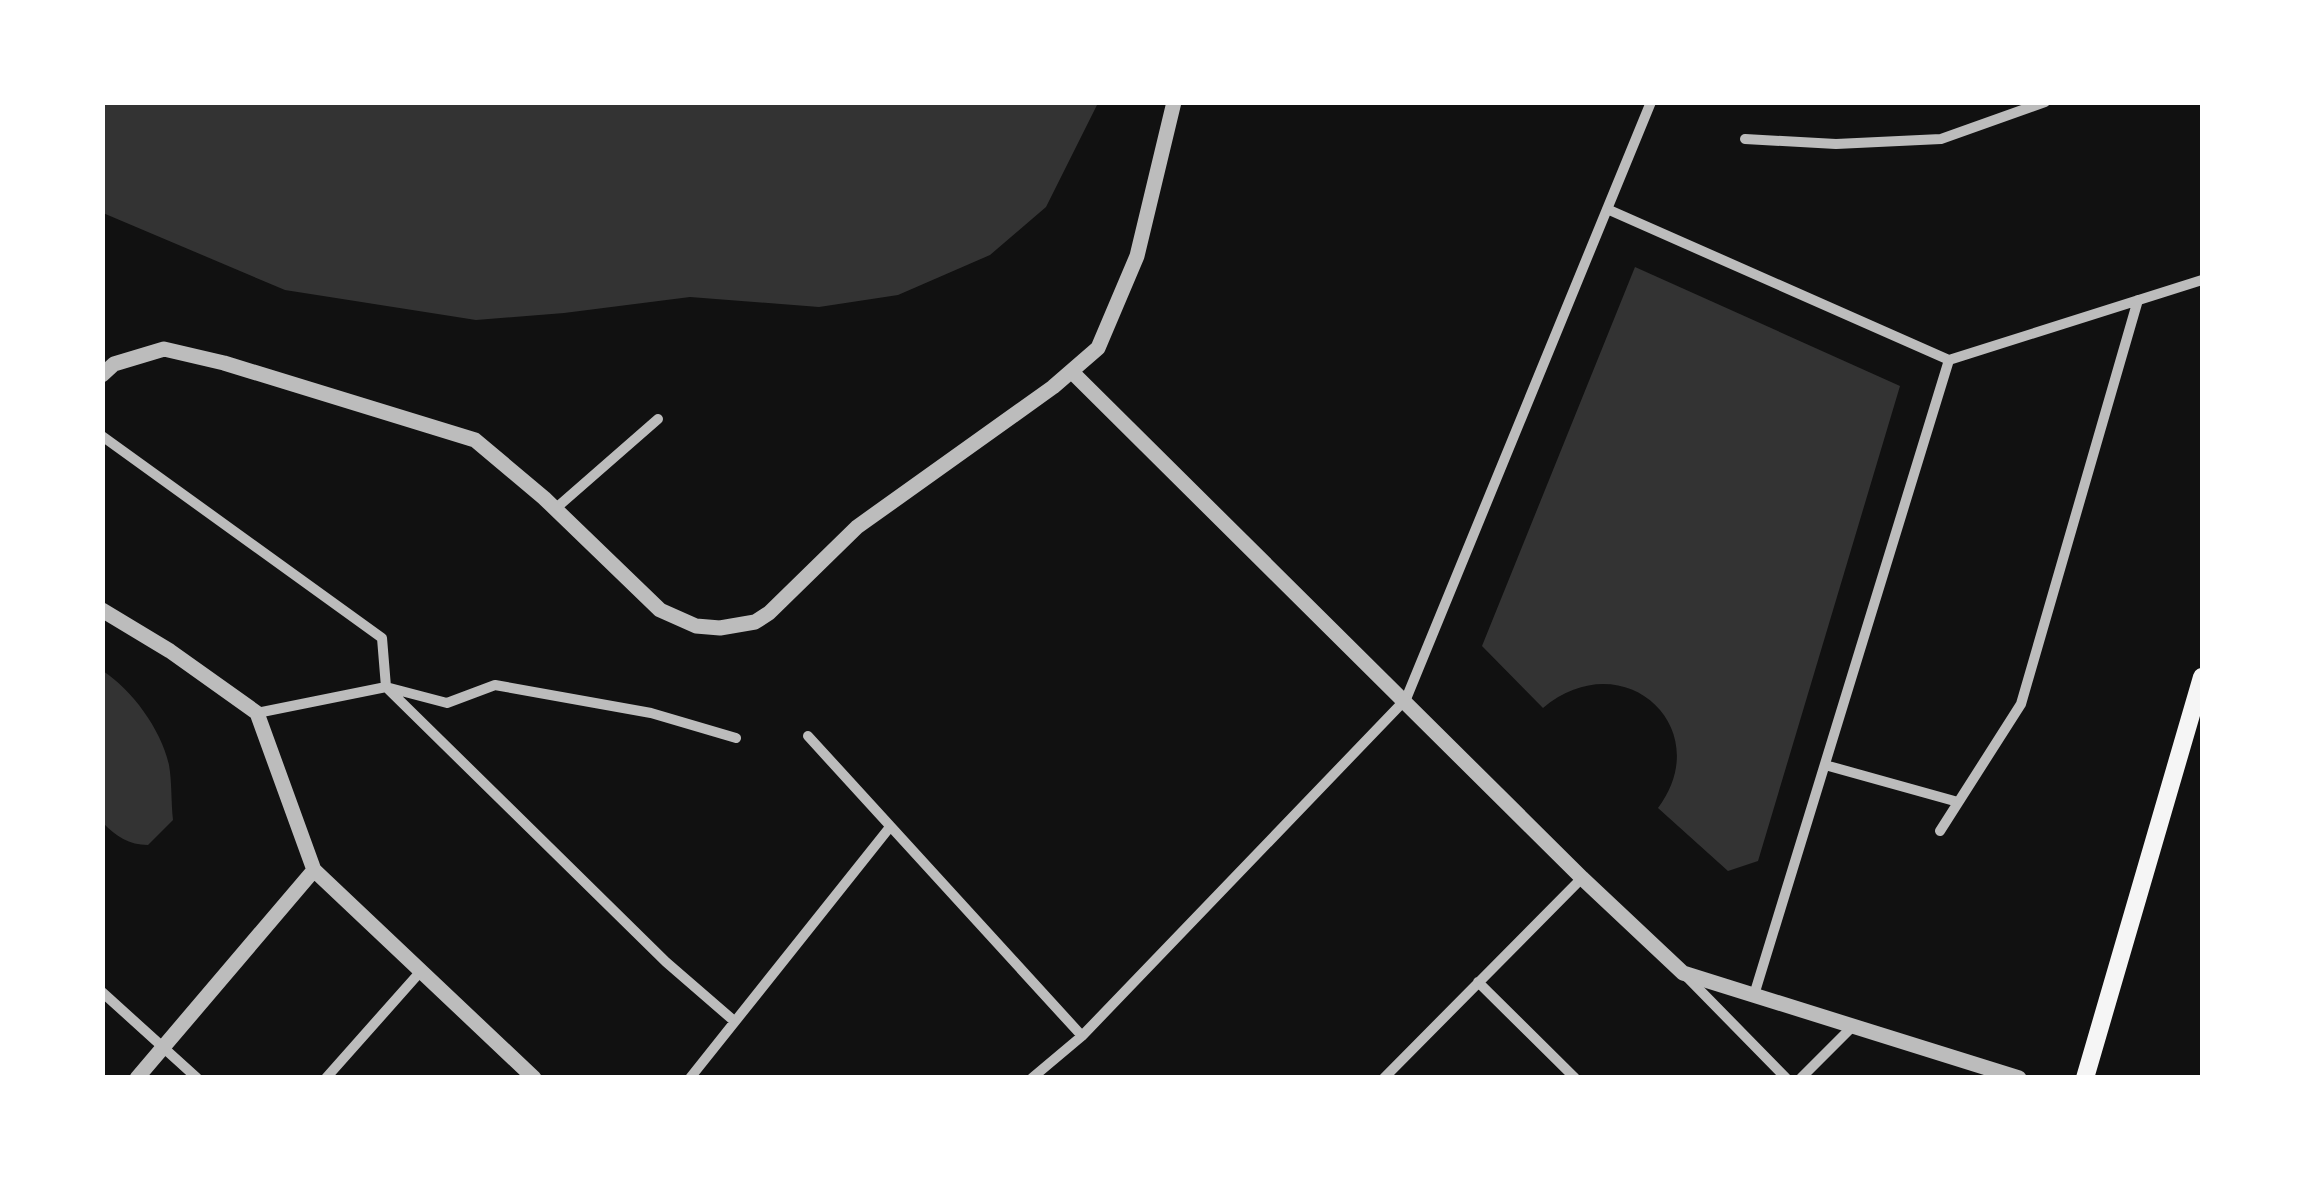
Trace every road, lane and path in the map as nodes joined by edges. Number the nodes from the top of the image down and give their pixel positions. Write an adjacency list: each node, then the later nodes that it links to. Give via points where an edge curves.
1 (1174, 102): 9 (street, via 1137,256 1098,348)
2 (1651, 102): 5 (street)
3 (2045, 102): 4 (street, via 1941,139)
4 (1744, 139)
5 (1607, 208): 8 (street); 17 (street)
6 (2202, 280): 7 (street)
7 (2138, 300): 8 (street); 22 (street, via 2021,704)
8 (1949, 360): 21 (street)
9 (1072, 372): 13 (street, via 857,527 755,622 720,628 675,619); 17 (street)
10 (102, 375): 13 (street, via 114,364 164,349 224,363 475,440)
11 (658, 419): 13 (street)
12 (102, 436): 16 (street, via 382,638)
13 (554, 509)
14 (102, 610): 18 (street)
15 (2202, 677): 47 (main road)
16 (386, 687): 18 (street); 20 (street, via 446,703 495,685 651,713); 32 (street)
17 (1406, 700): 26 (street); 34 (street)
18 (257, 712): 25 (street)
19 (808, 736): 23 (street)
20 (736, 738)
21 (1825, 765): 22 (street); 31 (street)
22 (1958, 802): 24 (street)
23 (890, 827): 32 (street); 34 (street)
24 (1940, 830)
25 (314, 870): 27 (street); 35 (street)
26 (1582, 878): 28 (street); 29 (street)
27 (422, 971): 36 (street); 39 (street)
28 (1683, 973): 31 (street); 44 (street)
29 (1478, 982): 42 (street); 43 (street)
30 (102, 992): 35 (street)
31 (1754, 995): 33 (street)
32 (733, 1020): 40 (street)
33 (1853, 1026): 45 (street); 46 (street)
34 (1082, 1036): 41 (street)
35 (164, 1046): 37 (street); 38 (street)
36 (526, 1075)
37 (137, 1078)
38 (197, 1078)
39 (326, 1078)
40 (690, 1078)
41 (1032, 1078)
42 (1384, 1078)
43 (1575, 1078)
44 (1786, 1078)
45 (1801, 1078)
46 (2019, 1078)
47 (2086, 1078)

